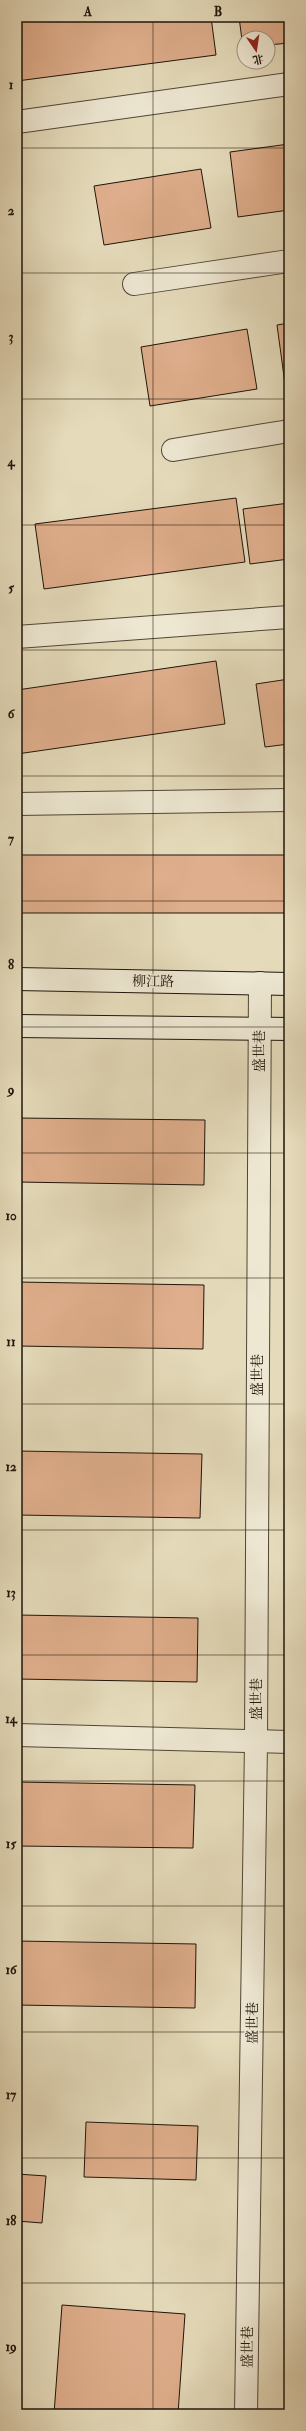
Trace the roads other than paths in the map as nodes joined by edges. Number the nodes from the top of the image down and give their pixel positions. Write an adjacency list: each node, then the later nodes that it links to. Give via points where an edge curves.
1 (289, 84): 2 (street)
2 (17, 122)
3 (289, 261): 4 (street)
4 (134, 284)
5 (289, 431): 6 (street)
6 (173, 450)
7 (289, 617): 8 (street)
8 (17, 637)
9 (289, 800): 10 (street)
10 (17, 804)
11 (17, 979): 12 (street, 柳江路)
12 (260, 983): 13 (street, 柳江路); 15 (street, 盛世巷)
13 (289, 984)
14 (17, 1026): 15 (street)
15 (258, 1028): 16 (street); 18 (street, 盛世巷)
16 (289, 1029)
17 (17, 1735): 18 (street)
18 (256, 1742): 19 (street); 20 (street, 盛世巷)
19 (289, 1742)
20 (246, 2414)

